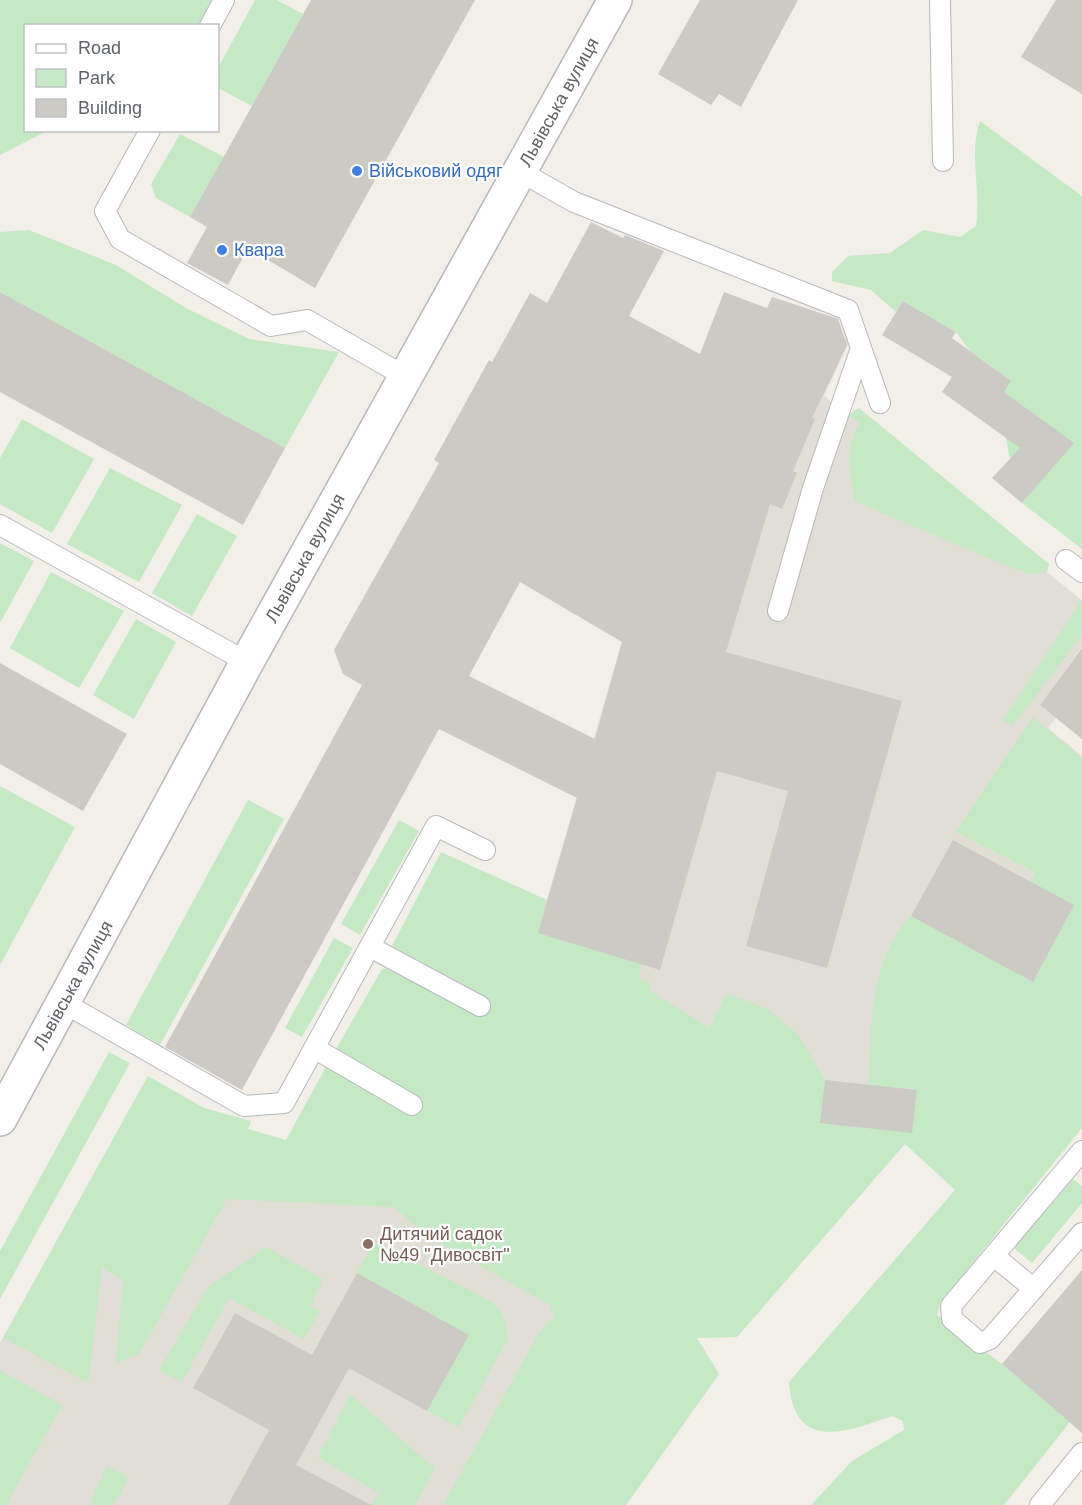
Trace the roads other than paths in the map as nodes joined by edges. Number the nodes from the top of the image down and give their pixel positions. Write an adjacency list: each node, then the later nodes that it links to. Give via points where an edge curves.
1 (224, 0): 4 (lane)
2 (615, 0): 7 (street, Львівська вулиця)
3 (940, 0): 6 (lane)
4 (211, 24)
5 (149, 132): 9 (lane, via 105,211 120,239 271,326 307,320)
6 (943, 161)
7 (521, 172): 8 (lane, via 574,202 848,310); 9 (street, Львівська вулиця)
8 (860, 351): 10 (lane); 14 (lane, via 813,488)
9 (406, 377): 15 (street, Львівська вулиця)
10 (880, 403)
11 (0, 525): 15 (lane)
12 (1066, 560): 13 (lane)
13 (1082, 572)
14 (778, 611)
15 (247, 662): 18 (street, Львівська вулиця)
16 (485, 850): 17 (lane, via 436,826)
17 (370, 947): 19 (lane); 20 (lane)
18 (64, 1003): 20 (lane, via 244,1107 284,1103); 22 (street, Львівська вулиця)
19 (480, 1006)
20 (314, 1048): 21 (lane)
21 (412, 1104)
22 (0, 1119)
23 (1081, 1154): 25 (lane)
24 (1082, 1233): 26 (lane)
25 (994, 1256): 26 (lane); 26 (lane, via 951,1306 952,1319 980,1343 990,1339)
26 (1034, 1289)
27 (1082, 1453): 28 (lane)
28 (1040, 1505)

